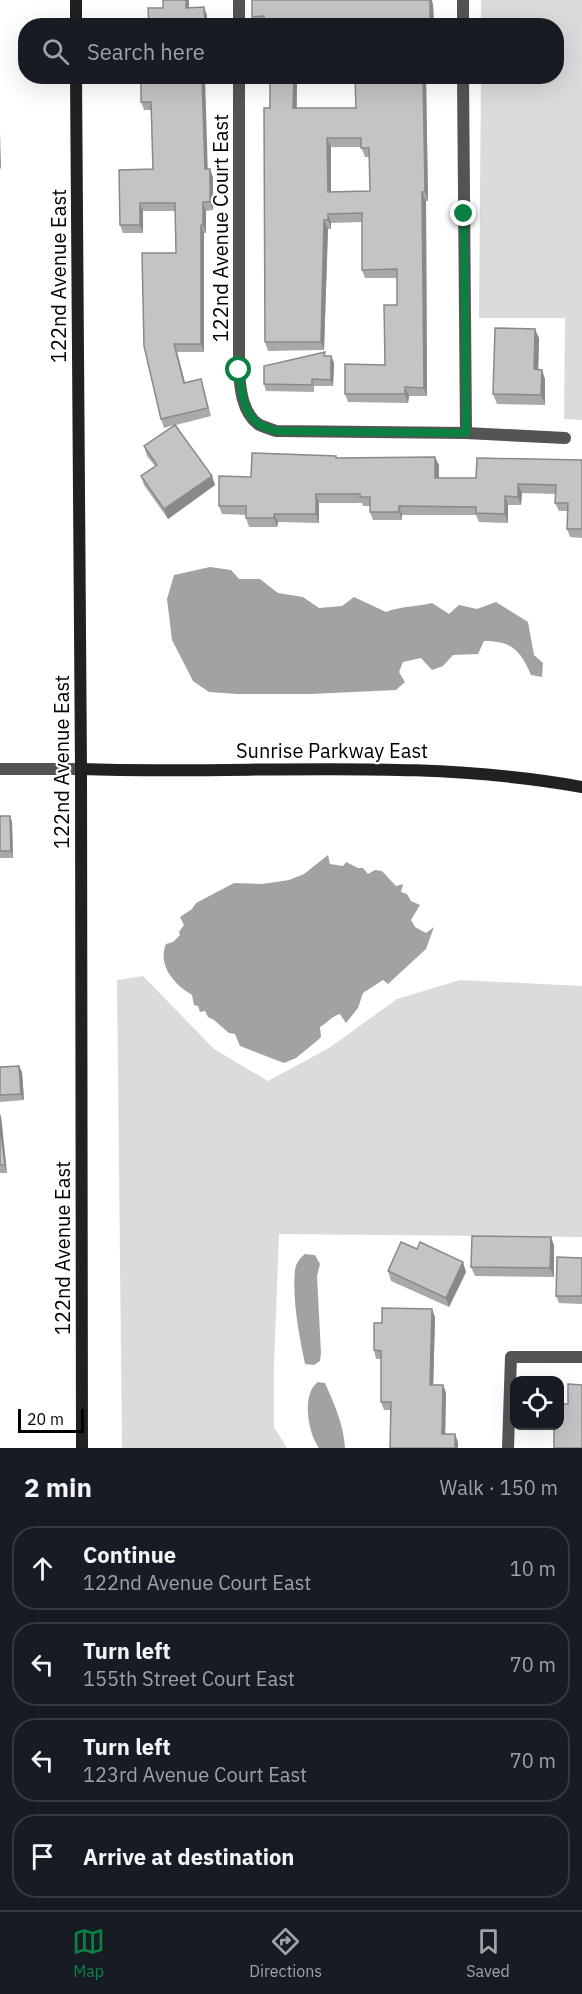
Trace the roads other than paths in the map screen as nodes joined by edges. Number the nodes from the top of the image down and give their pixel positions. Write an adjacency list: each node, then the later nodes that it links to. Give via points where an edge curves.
1 (76, 0): 4 (main road)
2 (239, 0): 5 (street)
3 (463, 0): 6 (street)
4 (76, 18)
5 (239, 18)
6 (463, 18)
7 (76, 84): 13 (main road, 122nd Avenue East)
8 (239, 84): 10 (street, 122nd Avenue Court East, via 239,370 249,414 258,424 276,431)
9 (463, 84): 10 (street)
10 (466, 433): 11 (street)
11 (565, 438)
12 (0, 769): 13 (street)
13 (81, 769): 14 (main road, Sunrise Parkway East, via 432,770 530,778); 16 (main road, 122nd Avenue East)
14 (582, 787)
15 (582, 1357): 17 (street, via 512,1357)
16 (82, 1448)
17 (508, 1448)

